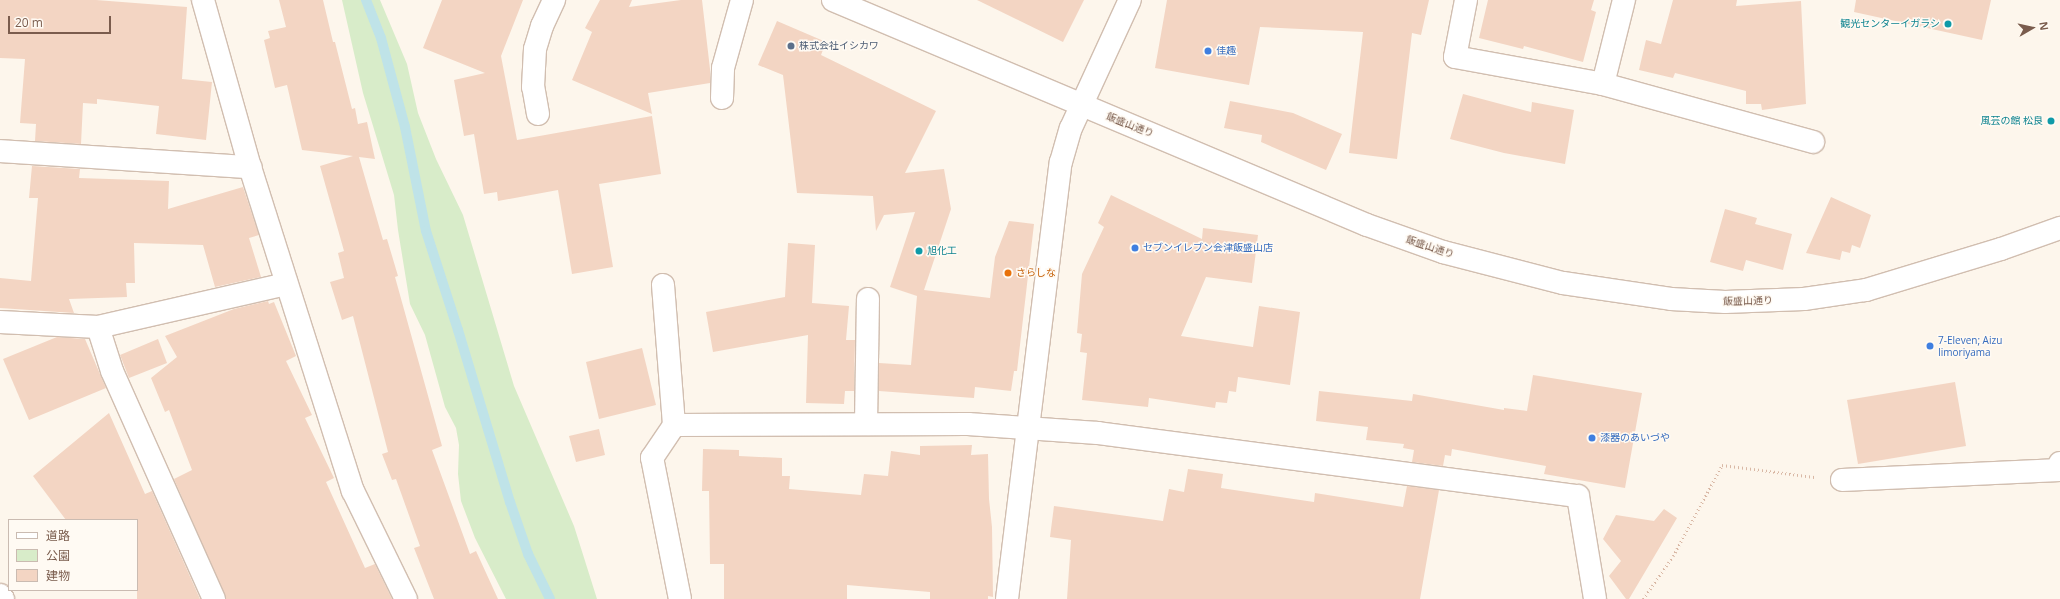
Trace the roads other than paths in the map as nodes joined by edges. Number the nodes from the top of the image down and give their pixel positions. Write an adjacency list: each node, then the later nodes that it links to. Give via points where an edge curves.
1 (203, 0): 14 (street)
2 (554, 0): 11 (street, via 535,49 533,87)
3 (742, 0): 9 (street, via 723,68)
4 (832, 0): 10 (street, 飯盛山通り)
5 (1130, 0): 10 (street)
6 (1466, 0): 8 (street, via 1455,57)
7 (1624, 0): 8 (street)
8 (1603, 84): 12 (street)
9 (722, 98)
10 (1081, 105): 15 (street, 飯盛山通り, via 1367,225 1443,252 1563,283 1671,299 1725,302 1804,299 1866,290 2001,249); 23 (street, via 1061,162)
11 (538, 114)
12 (1813, 142)
13 (0, 151): 14 (street)
14 (250, 167): 16 (street)
15 (2060, 228)
16 (286, 284): 20 (street); 29 (street, via 353,490)
17 (663, 285): 22 (street)
18 (868, 299): 21 (street)
19 (0, 322): 20 (street)
20 (98, 327): 28 (street, via 112,371)
21 (866, 424): 22 (street); 23 (street, via 968,424)
22 (674, 425): 30 (street, via 652,458)
23 (1030, 428): 31 (street); 32 (street, via 1098,433 1578,496)
24 (2060, 463): 25 (street, via 2060,470)
25 (1842, 480)
26 (0, 595): 27 (street)
27 (2, 599)
28 (214, 599)
29 (406, 599)
30 (680, 599)
31 (1007, 599)
32 (1595, 599)

